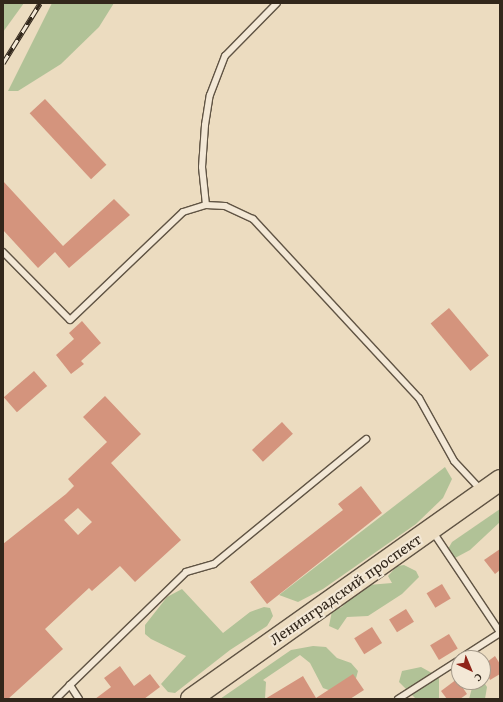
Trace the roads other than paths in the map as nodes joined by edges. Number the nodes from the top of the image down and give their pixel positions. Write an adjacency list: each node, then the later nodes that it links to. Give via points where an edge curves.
1 (277, 3): 2 (lane, via 225,56 210,94 204,125 202,167)
2 (206, 205): 3 (lane, via 183,212 70,320); 6 (lane, via 225,206 253,220 419,398 454,461)
3 (3, 252)
4 (366, 439): 11 (lane, via 214,564 186,572)
5 (500, 480): 6 (main road, Ленинградский проспект)
6 (483, 493): 7 (main road, Ленинградский проспект)
7 (431, 529): 8 (lane); 14 (main road, Ленинградский проспект)
8 (500, 633): 9 (lane)
9 (474, 650)
10 (451, 665): 15 (lane)
11 (70, 685): 12 (lane); 13 (lane)
12 (56, 699)
13 (79, 699)
14 (191, 699)
15 (398, 699)

